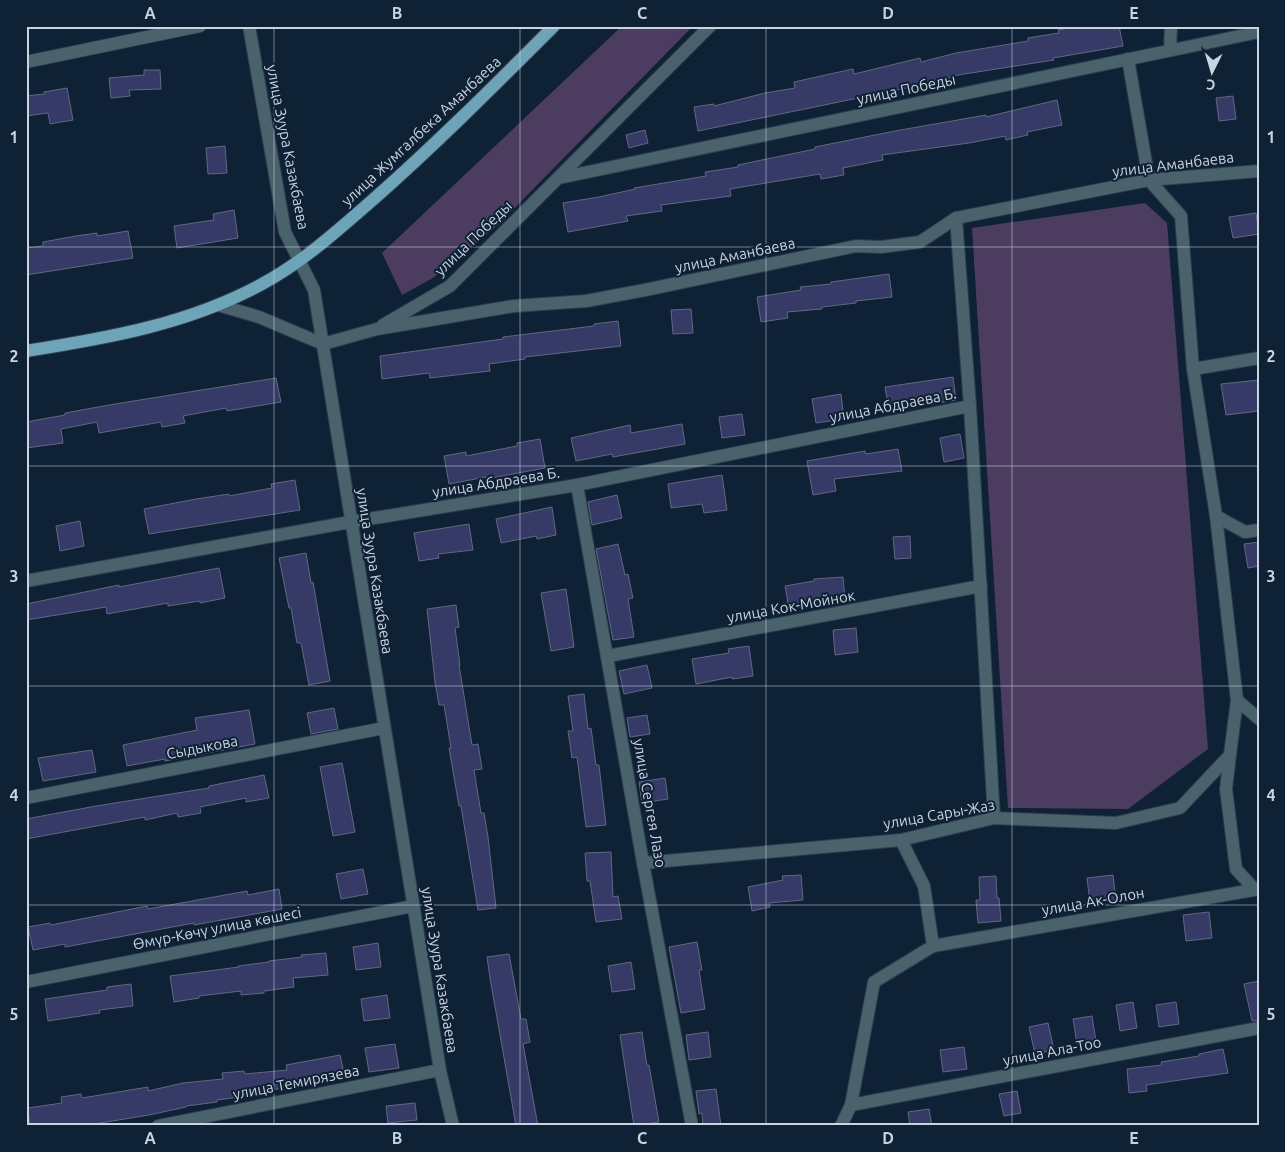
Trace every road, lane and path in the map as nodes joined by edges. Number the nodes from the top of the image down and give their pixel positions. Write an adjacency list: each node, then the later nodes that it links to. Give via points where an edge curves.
1 (200, 26): 9 (street)
2 (249, 26): 14 (street, улица Зуура Казакбаева, via 285,232)
3 (554, 26): 14 (main road, улица Жумгалбека Аманбаева, via 418,160)
4 (710, 26): 11 (street, улица Победы)
5 (1171, 26): 7 (street)
6 (1259, 32): 7 (street, улица Победы)
7 (1170, 50): 8 (street, улица Победы)
8 (1128, 59): 11 (street, улица Победы); 12 (street)
9 (26, 62)
10 (1259, 171): 12 (street, улица Аманбаева)
11 (559, 178): 16 (street, улица Победы, via 450,286)
12 (1149, 180): 13 (street, улица Аманбаева); 20 (street, via 1181,216)
13 (956, 218): 16 (street, улица Аманбаева, via 920,242 881,247 856,246 586,301 514,306); 21 (street)
14 (298, 261): 15 (main road, улица Жумгалбека Аманбаева, via 263,284); 17 (street, улица Зуура Казакбаева, via 314,290)
15 (218, 305): 17 (street, via 259,317); 18 (main road, улица Жумгалбека Аманбаева, via 167,324)
16 (377, 329): 17 (street, улица Аманбаева)
17 (323, 344): 24 (street, улица Зуура Казакбаева)
18 (26, 351)
19 (1259, 358): 20 (street)
20 (1193, 369): 23 (street)
21 (970, 406): 22 (street, улица Абдраева Б.); 27 (street)
22 (577, 485): 24 (street, улица Абдраева Б.); 28 (street, улица Сергея Лазо)
23 (1216, 516): 25 (street, via 1245,532); 29 (street)
24 (350, 522): 26 (street, улица Абдраева Б.); 31 (street, улица Зуура Казакбаева)
25 (1259, 530)
26 (26, 581)
27 (981, 586): 28 (street, улица Кок-Мойнок); 34 (street)
28 (608, 656): 36 (street, улица Сергея Лазо)
29 (1237, 700): 30 (street); 32 (street)
30 (1259, 719)
31 (384, 728): 33 (street, Сыдыкова); 38 (street, улица Зуура Казакбаева)
32 (1230, 756): 34 (street, улица Сары-Жаз, via 1180,808 1116,823); 37 (street, via 1226,789 1236,869)
33 (26, 798)
34 (994, 818): 35 (street, улица Сары-Жаз)
35 (901, 840): 36 (street, улица Сары-Жаз); 39 (street, via 924,886)
36 (644, 863): 46 (street, улица Сергея Лазо)
37 (1257, 889): 39 (street, улица Ак-Олон)
38 (413, 906): 40 (street, Өмүр-Көчү улица көшесі); 42 (street, улица Зуура Казакбаева)
39 (933, 946): 43 (street, via 874,982)
40 (26, 982)
41 (1259, 1028): 43 (street, улица Ала-Тоо)
42 (440, 1070): 44 (street, улица Темирязева); 45 (street, улица Зуура Казакбаева)
43 (851, 1105): 47 (street)
44 (158, 1126)
45 (453, 1126)
46 (692, 1126)
47 (841, 1126)

